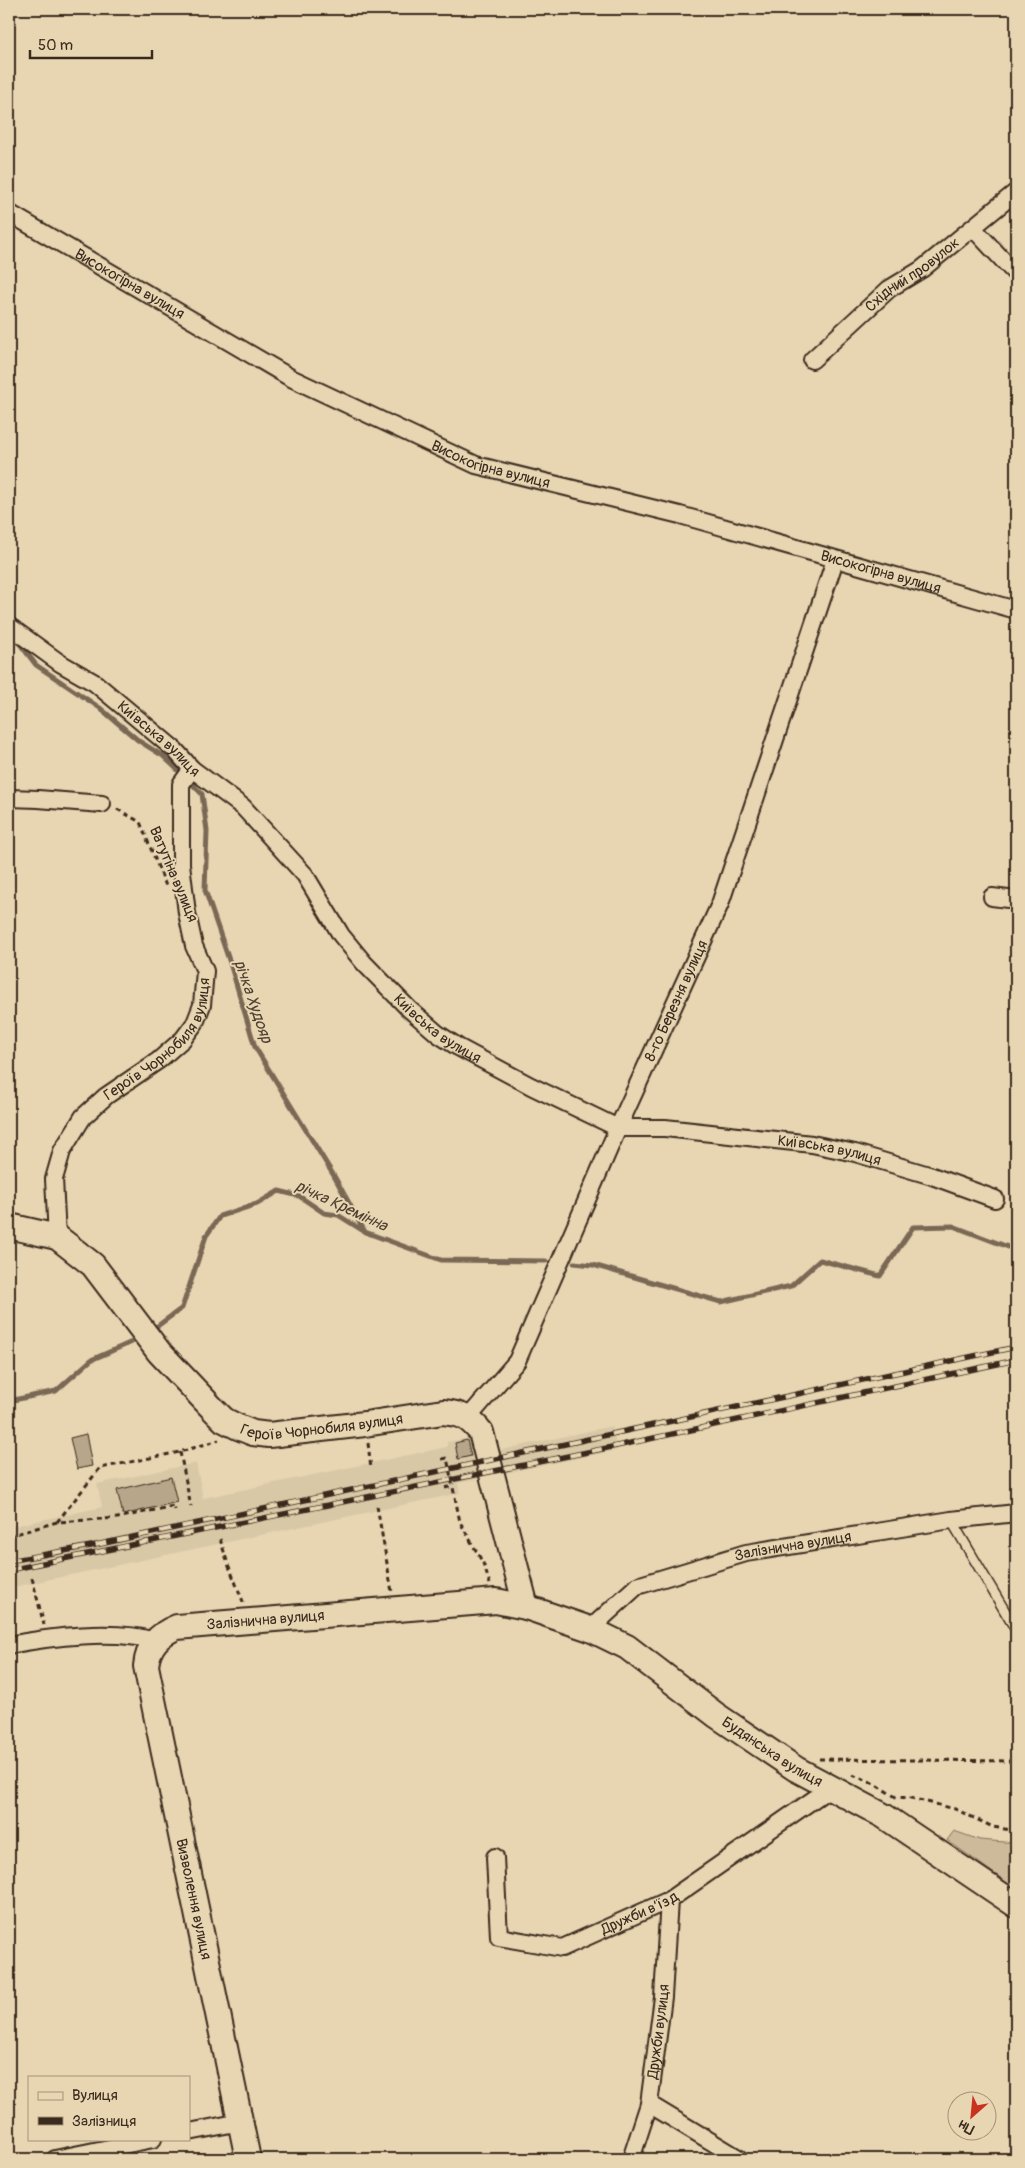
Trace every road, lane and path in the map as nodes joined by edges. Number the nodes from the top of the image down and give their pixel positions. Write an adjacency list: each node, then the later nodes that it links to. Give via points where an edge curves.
1 (1016, 192): 3 (street, Східний провулок)
2 (9, 213): 6 (street, Високогірна вулиця, via 291,378 476,465 680,515)
3 (973, 228): 4 (street); 5 (street, Східний провулок, via 922,269 890,288)
4 (1016, 274)
5 (812, 360)
6 (835, 560): 7 (street, Високогірна вулиця); 15 (street, 8-го Березня вулиця, via 720,904)
7 (1016, 610)
8 (9, 626): 9 (street, Київська вулиця, via 60,663 95,683)
9 (192, 768): 15 (street, Київська вулиця, via 243,807 272,838 305,875 341,935 364,964 438,1034 458,1048); 18 (street, Героїв Чорнобиля вулиця, via 181,784 181,864 194,946 205,971 202,1005 195,1023 182,1039 83,1117 62,1151 54,1179)
10 (9, 798): 11 (street)
11 (102, 804): 12 (path, Ватутіна вулиця, via 124,811 140,822)
12 (168, 891)
13 (992, 897): 14 (street)
14 (1016, 900)
15 (618, 1128): 16 (street, Київська вулиця, via 665,1128 812,1144 915,1171); 19 (street, 8-го Березня вулиця, via 518,1361)
16 (995, 1199)
17 (9, 1226): 18 (street, Героїв Чорнобиля вулиця)
18 (56, 1237): 19 (street, Героїв Чорнобиля вулиця, via 93,1265 160,1352 224,1420 238,1428 269,1435 443,1412)
19 (468, 1418): 35 (street, via 481,1432)
20 (371, 1459): 22 (path)
21 (442, 1459): 23 (path, via 447,1458)
22 (371, 1469)
23 (453, 1486): 24 (path); 34 (path, via 460,1522 483,1563)
24 (444, 1488)
25 (376, 1506): 36 (path)
26 (190, 1507): 30 (path, via 180,1452 100,1468)
27 (175, 1510): 30 (path, via 174,1506 118,1518)
28 (1016, 1513): 29 (street, Залізнична вулиця)
29 (951, 1520): 38 (street, Залізнична вулиця, via 746,1553 637,1586); 39 (lane)
30 (57, 1522): 31 (path)
31 (9, 1536)
32 (220, 1538): 37 (path)
33 (32, 1578): 40 (path)
34 (496, 1601): 35 (street, Залізнична вулиця); 36 (street, Залізнична вулиця)
35 (526, 1607): 38 (street, Будянська вулиця)
36 (395, 1609): 37 (street, Залізнична вулиця)
37 (251, 1622): 41 (street, Залізнична вулиця, via 177,1628)
38 (590, 1629): 45 (street, Будянська вулиця, via 627,1647 716,1715 796,1769)
39 (1016, 1630)
40 (47, 1637): 41 (street, via 125,1636); 42 (street)
41 (156, 1641): 51 (street, Визволення вулиця, via 148,1653 146,1666)
42 (9, 1645)
43 (814, 1759): 44 (path)
44 (1016, 1761)
45 (839, 1781): 46 (path, via 869,1780 896,1797 955,1809 992,1826); 48 (street, Дружби в’їзд); 49 (street, Будянська вулиця, via 884,1816)
46 (1016, 1831)
47 (495, 1857): 48 (street, Дружби в’їзд, via 499,1937 562,1948)
48 (669, 1900): 50 (street, Дружби вулиця, via 663,1997)
49 (1016, 1906)
50 (649, 2104): 56 (street, Дружби вулиця); 57 (street)
51 (241, 2122): 52 (street); 55 (street, Визволення вулиця)
52 (190, 2132)
53 (148, 2140): 54 (street)
54 (54, 2159)
55 (248, 2159)
56 (631, 2159)
57 (740, 2159)

